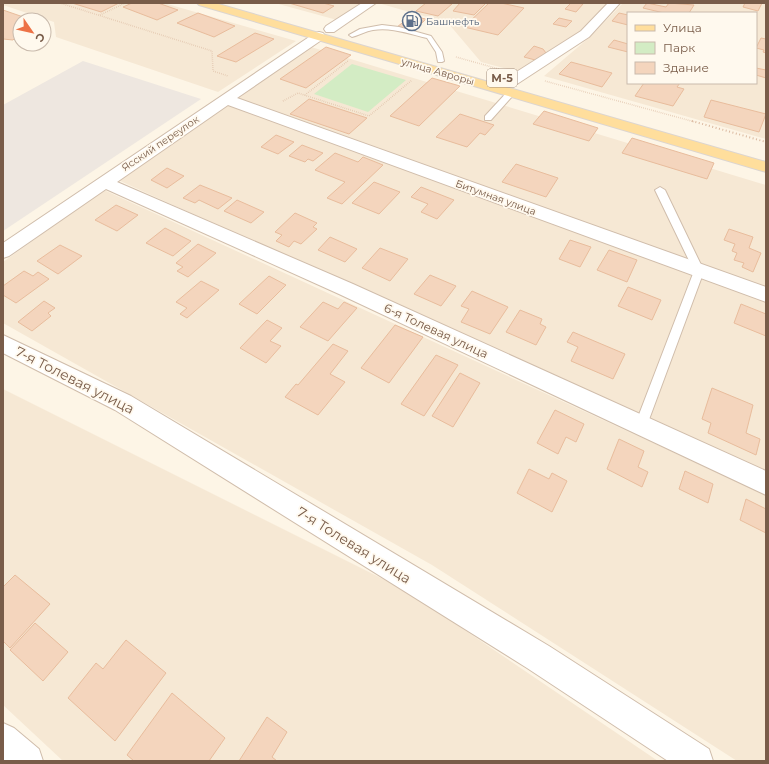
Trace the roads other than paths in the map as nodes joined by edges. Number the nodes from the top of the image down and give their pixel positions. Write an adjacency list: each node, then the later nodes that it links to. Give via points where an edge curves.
1 (203, 3): 5 (main road, улица Авроры / М-5)
2 (237, 3): 5 (main road, улица Авроры / М-5)
3 (370, 3): 5 (street, Ясский переулок)
4 (614, 3): 8 (street, via 585,34)
5 (324, 33): 6 (main road, улица Авроры / М-5); 8 (main road, улица Авроры / М-5); 9 (street, Ясский переулок)
6 (352, 35): 7 (main road, улица Авроры / М-5); 7 (lane, via 377,27 388,27 429,37 439,52)
7 (440, 61): 8 (main road, улица Авроры / М-5)
8 (512, 86): 10 (lane); 11 (main road, улица Авроры / М-5); 12 (main road, улица Авроры / М-5)
9 (226, 99): 13 (street, Ясский переулок); 16 (street, Битумная улица)
10 (488, 118)
11 (676, 127)
12 (766, 167)
13 (104, 182): 15 (street, Ясский переулок); 19 (street, 6-я Толевая улица, via 346,289)
14 (660, 190): 16 (lane)
15 (3, 252)
16 (699, 270): 17 (street, Битумная улица); 19 (lane)
17 (766, 295)
18 (3, 343): 23 (street, 7-я Толевая улица, via 123,403 538,657)
19 (641, 425): 20 (street, 6-я Толевая улица)
20 (766, 483)
21 (3, 739): 22 (street)
22 (27, 761)
23 (697, 761)

